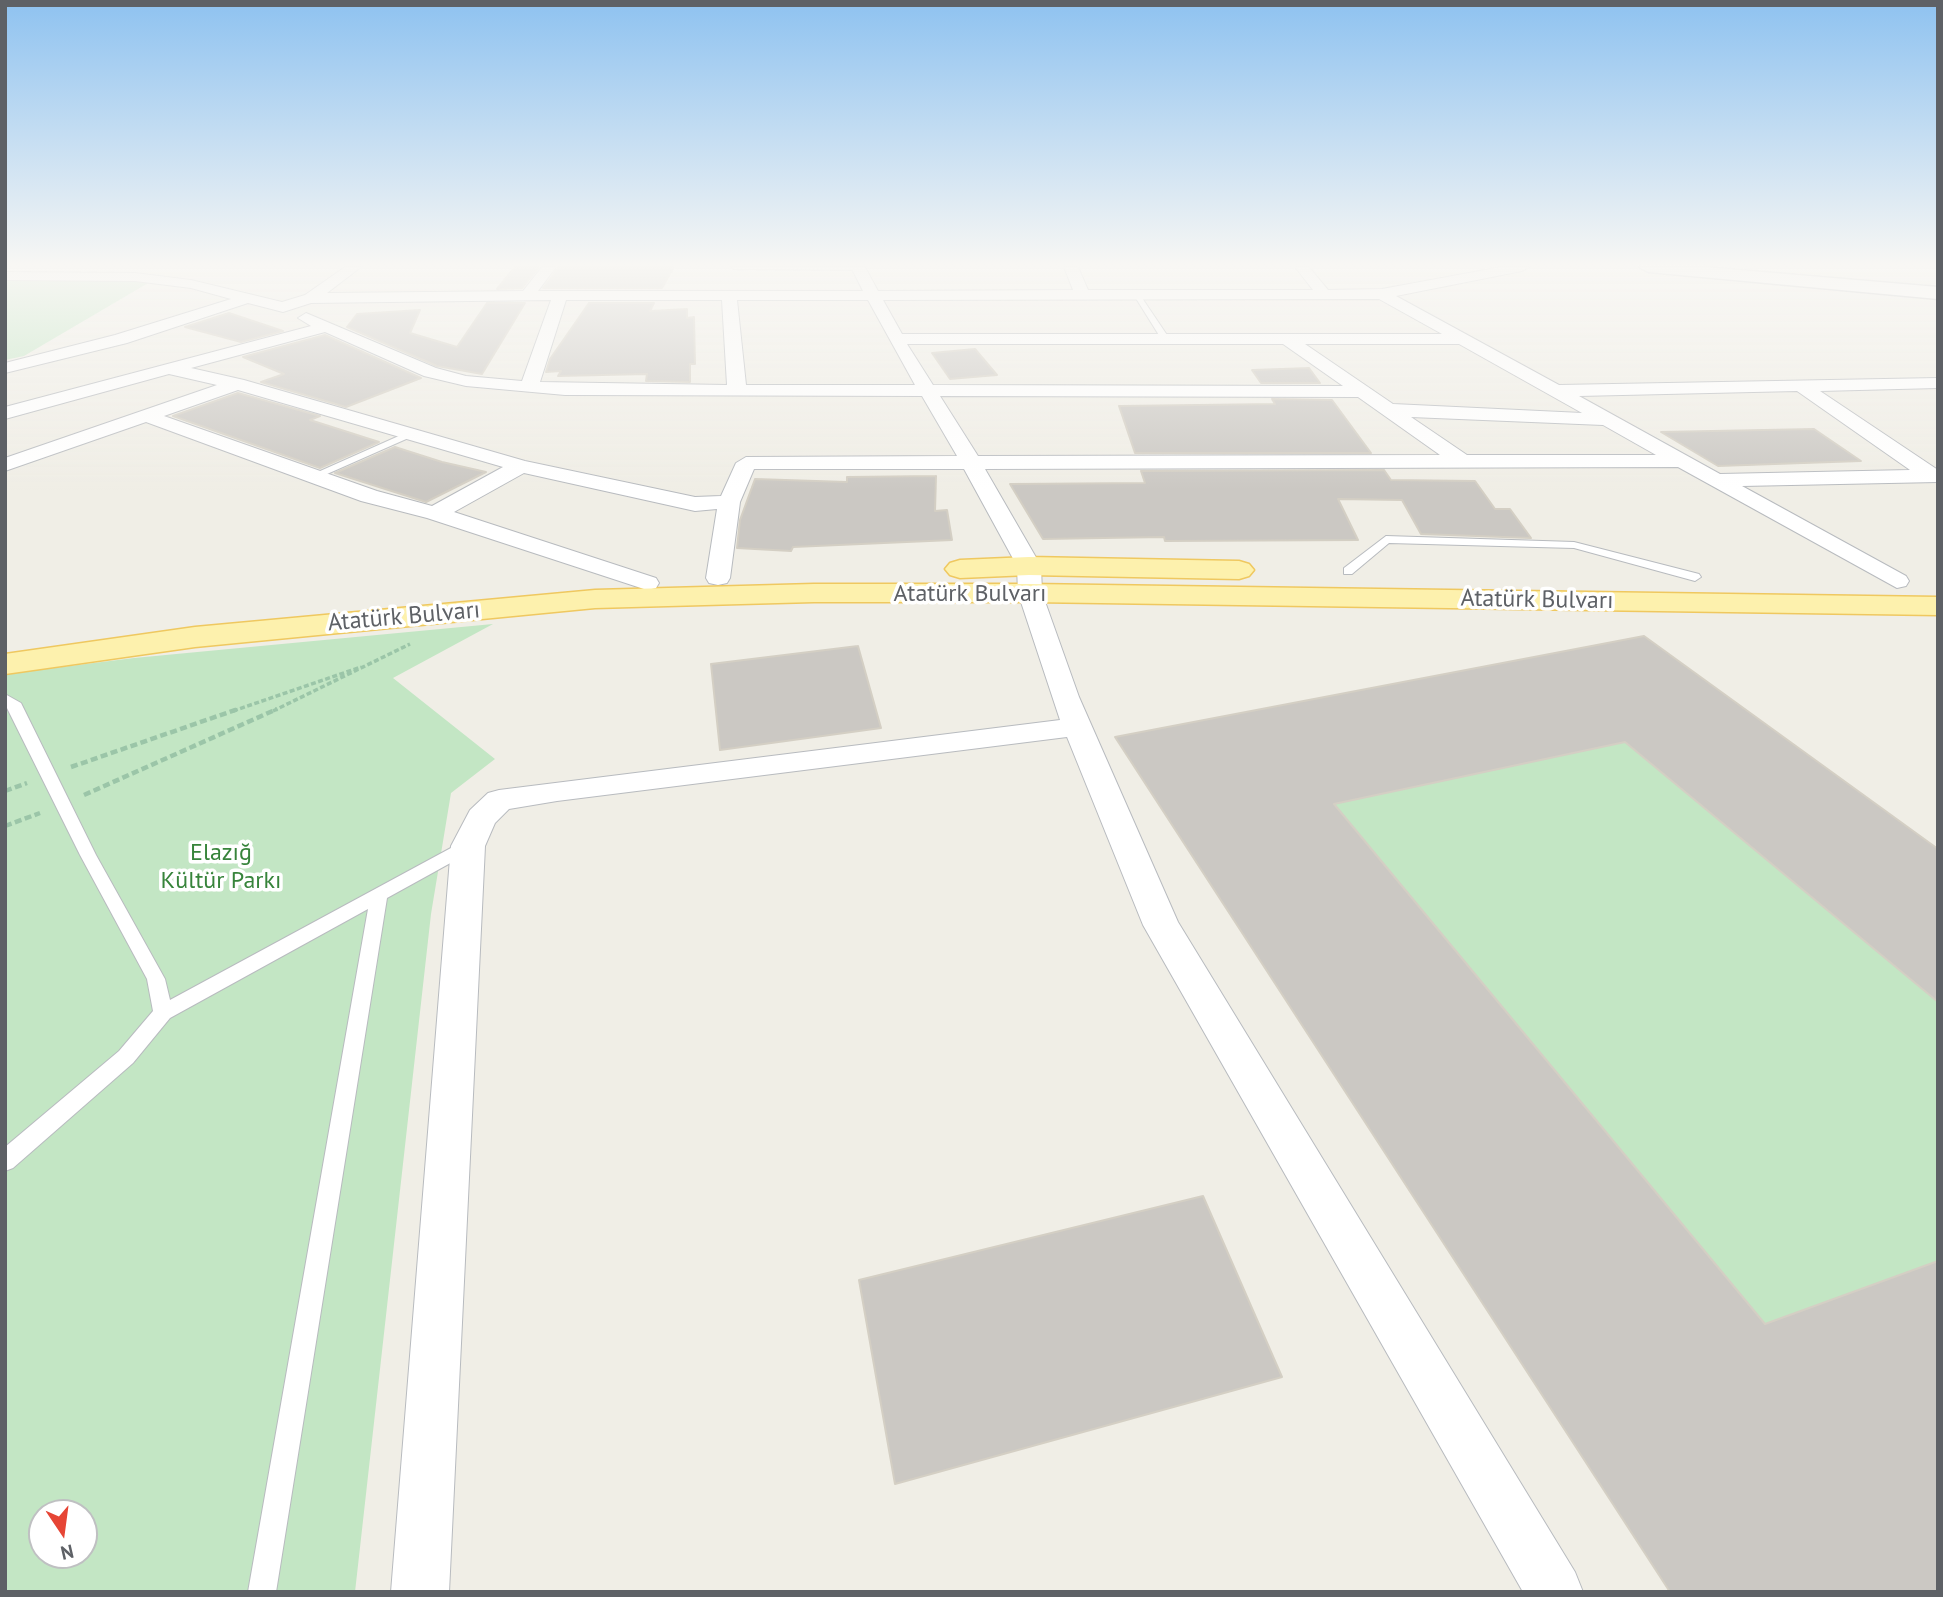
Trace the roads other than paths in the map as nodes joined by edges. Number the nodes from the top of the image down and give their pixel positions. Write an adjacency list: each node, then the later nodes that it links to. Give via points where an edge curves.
1 (111, 342): 9 (street)
2 (272, 342): 10 (street)
3 (360, 342): 14 (street, via 430,372 466,381)
4 (544, 342): 14 (street)
5 (733, 342): 15 (street)
6 (898, 342): 16 (street)
7 (1290, 342): 18 (street)
8 (1467, 342): 17 (street)
9 (5, 368)
10 (169, 369): 12 (street); 20 (street)
11 (1938, 383): 13 (street)
12 (238, 384): 21 (street); 23 (street)
13 (1798, 384): 17 (street); 30 (street)
14 (529, 387): 15 (street)
15 (737, 390): 16 (street)
16 (929, 391): 18 (street); 26 (street)
17 (1555, 391): 22 (street)
18 (1364, 392): 19 (street)
19 (1390, 410): 22 (street); 24 (street)
20 (5, 413)
21 (144, 415): 27 (street); 29 (street)
22 (1606, 420): 25 (street)
23 (410, 434): 28 (street); 29 (lane)
24 (1461, 460): 25 (street); 26 (street)
25 (1680, 461): 31 (street)
26 (972, 464): 32 (street, via 746,463); 35 (street)
27 (5, 465)
28 (521, 466): 32 (street, via 695,504); 33 (street)
29 (314, 476): 33 (street)
30 (1935, 476): 31 (street)
31 (1712, 480): 36 (street)
32 (730, 502): 34 (street)
33 (435, 513): 38 (street)
34 (718, 578): 35 (main road, Atatürk Bulvarı); 38 (main road, Atatürk Bulvarı)
35 (1029, 580): 36 (main road, Atatürk Bulvarı, via 1349,571); 39 (main road, Atatürk Bulvarı); 41 (main road, Atatürk Bulvarı, via 814,593 594,599 195,637); 43 (street)
36 (1897, 581): 37 (main road, Atatürk Bulvarı)
37 (1938, 582)
38 (647, 583): 40 (main road, Atatürk Bulvarı, via 204,614)
39 (1938, 606)
40 (5, 638)
41 (5, 664)
42 (5, 698): 46 (lane, via 14,703 156,979)
43 (1077, 727): 44 (street, via 499,800 481,818); 50 (street, via 1161,925)
44 (468, 846): 45 (lane); 49 (street)
45 (379, 895): 46 (lane); 48 (lane)
46 (163, 1013): 47 (lane, via 126,1057)
47 (5, 1161)
48 (262, 1592)
49 (419, 1592)
50 (1555, 1592)

